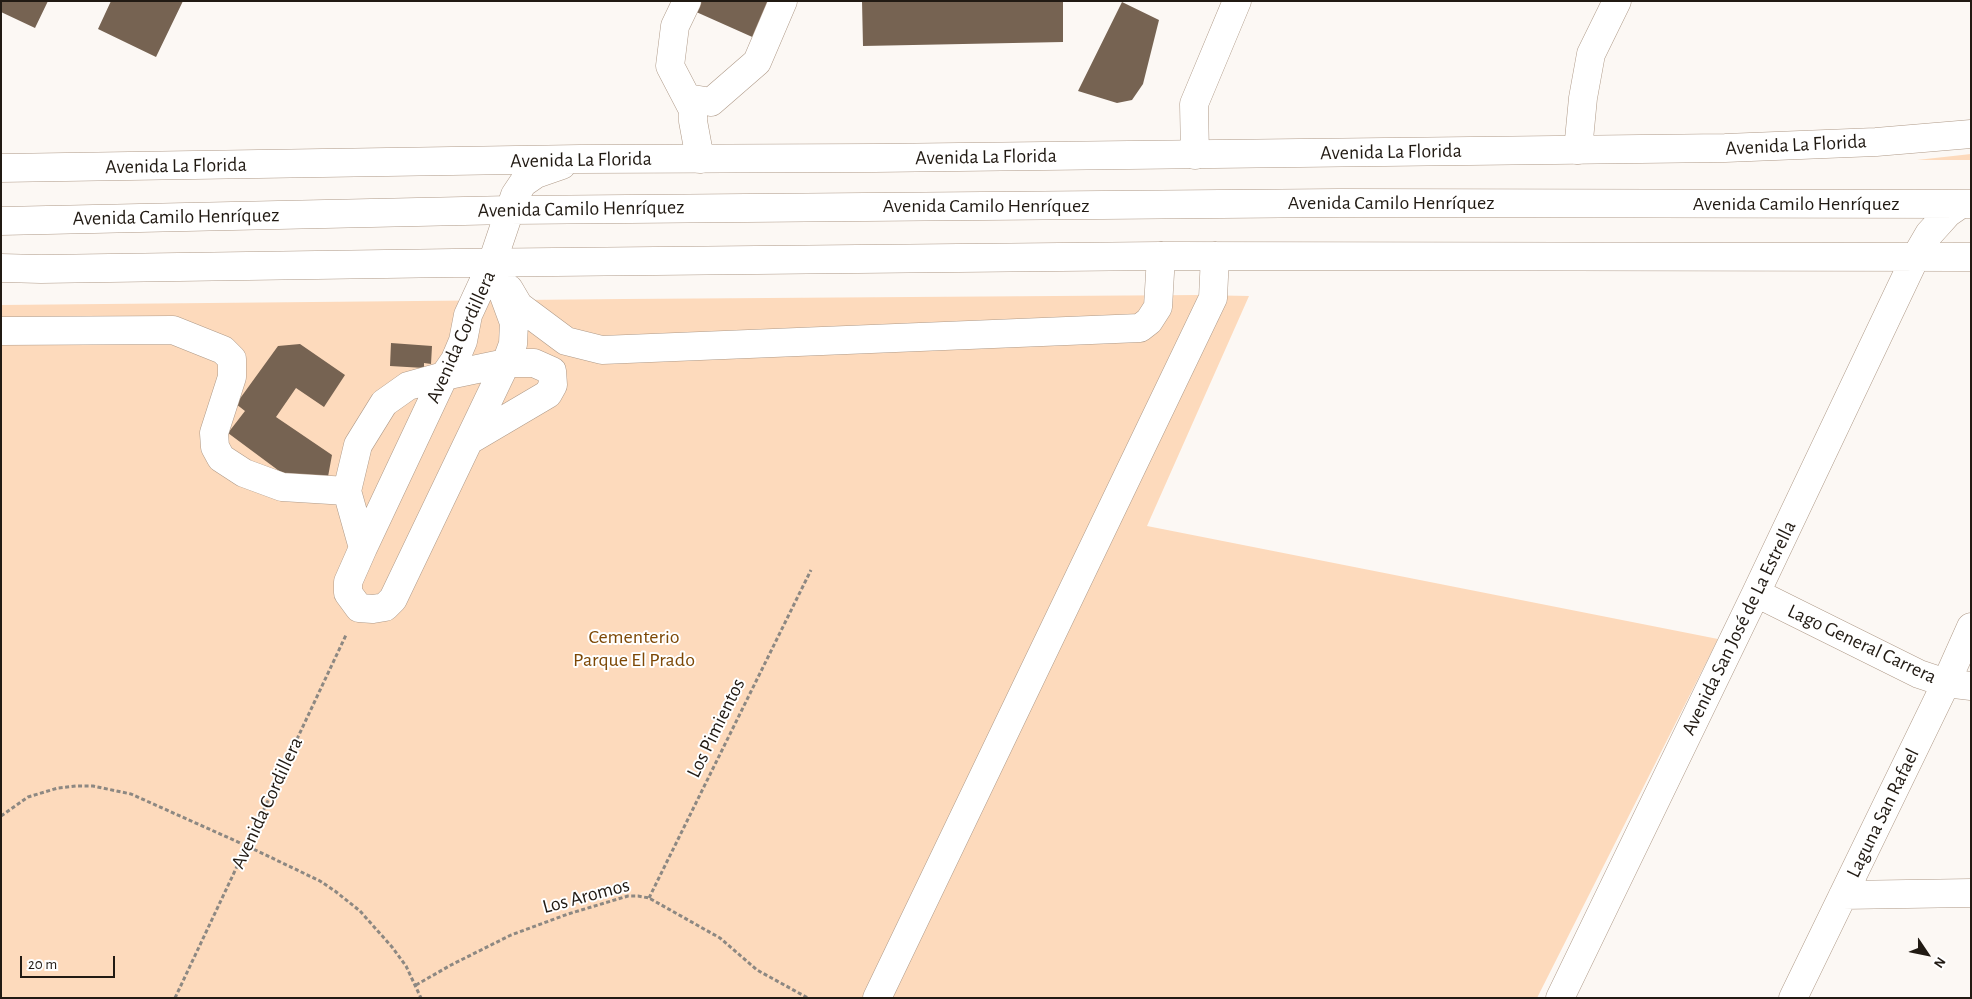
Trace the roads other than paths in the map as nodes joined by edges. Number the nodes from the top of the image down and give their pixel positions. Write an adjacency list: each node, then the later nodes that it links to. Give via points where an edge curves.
1 (687, 1): 5 (main road, via 676,26 670,66)
2 (783, 1): 5 (main road, via 757,62 711,102)
3 (1237, 1): 8 (main road, via 1194,104)
4 (1617, 1): 7 (main road, via 1591,54)
5 (687, 98): 10 (main road, via 693,110)
6 (1971, 134): 7 (main road, Avenida La Florida, via 1801,146)
7 (1578, 150): 8 (main road, Avenida La Florida)
8 (1195, 155): 10 (main road, Avenida La Florida)
9 (580, 159): 10 (main road, Avenida La Florida); 11 (main road, Avenida La Florida); 13 (main road, via 543,171 523,183)
10 (700, 159)
11 (1, 168)
12 (1966, 204): 13 (main road, Avenida Camilo Henríquez, via 1340,203); 18 (main road, Avenida San José de La Estrella, via 1948,213 1929,234)
13 (510, 210): 14 (main road, Avenida Camilo Henríquez); 19 (main road)
14 (1, 221)
15 (1161, 256): 16 (main road); 19 (main road); 19 (main road, via 1158,307 1149,322 1140,328 602,350 566,342 519,306)
16 (1215, 256): 18 (main road); 32 (main road, via 1213,298)
17 (1971, 257): 18 (main road)
18 (1915, 258): 27 (main road, Avenida San José de La Estrella)
19 (492, 263): 20 (main road); 22 (main road, Avenida Cordillera, via 514,323 513,344); 23 (main road, Avenida Cordillera, via 468,315 455,360)
20 (1, 268)
21 (1, 331): 25 (main road, via 174,330 223,350 232,359 232,377 214,433 215,447 221,458 244,473 282,487)
22 (506, 363): 23 (main road); 24 (main road, Avenida Cordillera); 24 (main road, via 534,363 552,371 553,386 548,394)
23 (444, 376): 25 (main road, via 408,386 384,403 358,445); 26 (main road, Avenida Cordillera)
24 (470, 440): 26 (main road, Avenida Cordillera, via 393,599 385,607 359,608 348,593 348,582)
25 (347, 491): 26 (main road)
26 (363, 548)
27 (1756, 593): 29 (main road, Lago General Carrera, via 1920,674); 33 (main road, Avenida San José de La Estrella)
28 (1971, 627): 29 (main road, Laguna San Rafael)
29 (1958, 685): 31 (main road, Laguna San Rafael)
30 (1971, 893): 31 (main road)
31 (1843, 895): 34 (main road, Laguna San Rafael)
32 (877, 998)
33 (1560, 998)
34 (1792, 998)

